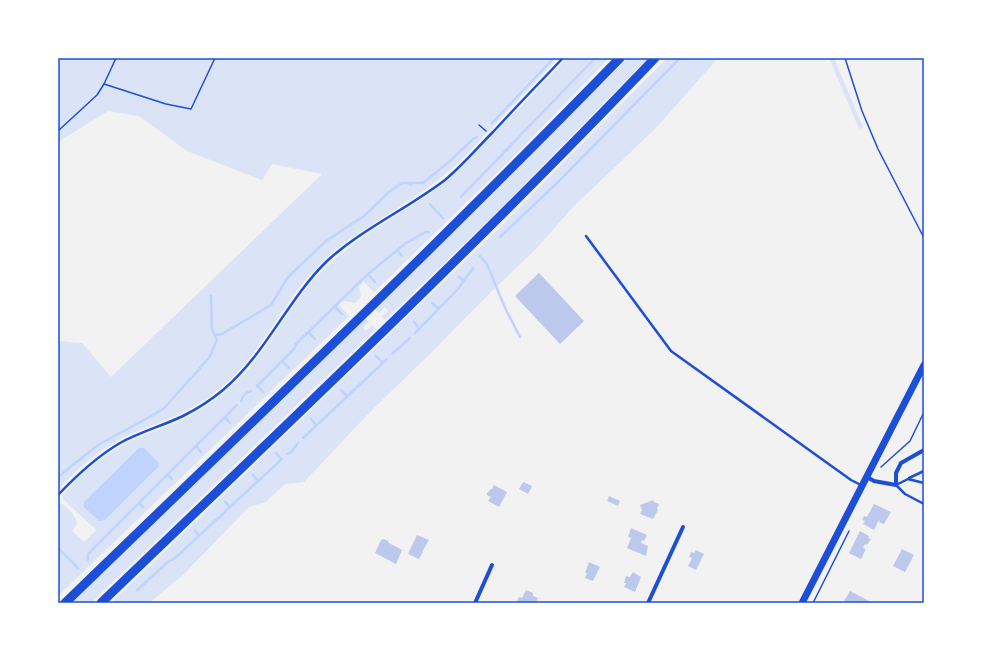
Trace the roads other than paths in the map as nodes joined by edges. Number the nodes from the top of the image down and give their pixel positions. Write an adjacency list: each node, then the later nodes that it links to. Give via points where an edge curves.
1 (563, 58): 13 (lane, via 445,180 328,260 304,286 245,369 223,390 199,407 106,452 80,472)
2 (620, 58): 17 (highway, via 527,154 359,319)
3 (655, 58): 18 (highway, via 550,167 393,322)
4 (586, 236): 12 (lane, via 672,351 851,480)
5 (924, 365): 8 (main road)
6 (924, 450): 11 (street, via 900,463 896,473)
7 (924, 471): 9 (lane)
8 (870, 479): 11 (street); 12 (main road)
9 (908, 479): 10 (lane); 11 (lane)
10 (924, 483)
11 (896, 485): 14 (lane, via 905,494)
12 (863, 486): 21 (main road)
13 (58, 495)
14 (924, 504)
15 (683, 527): 20 (street)
16 (492, 566): 19 (street)
17 (65, 603)
18 (101, 603)
19 (475, 603)
20 (648, 603)
21 (802, 603)

